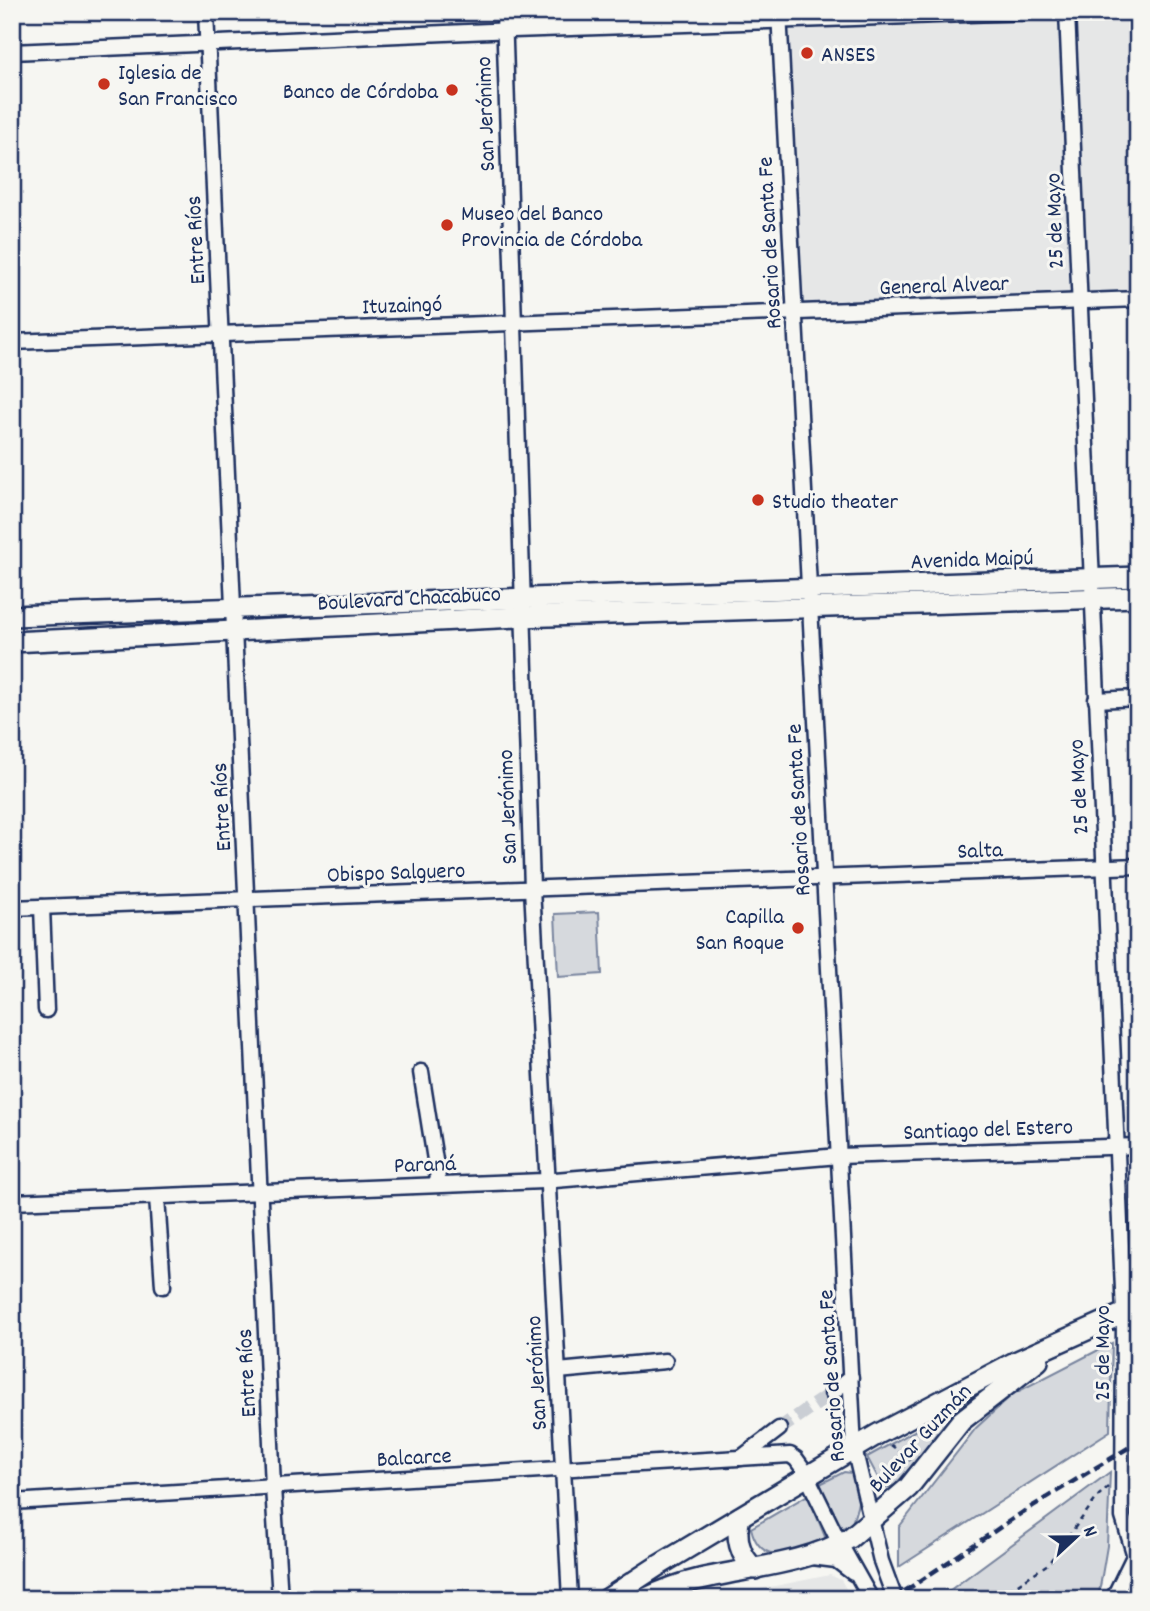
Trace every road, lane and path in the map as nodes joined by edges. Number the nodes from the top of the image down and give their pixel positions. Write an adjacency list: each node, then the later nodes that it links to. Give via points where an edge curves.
1 (206, 12): 7 (street, Entre Ríos)
2 (504, 12): 6 (street, San Jerónimo)
3 (1025, 12): 5 (street)
4 (1067, 12): 10 (street, 25 de Mayo)
5 (779, 16): 6 (street); 11 (street, Rosario de Santa Fe)
6 (505, 31): 7 (street); 12 (street, San Jerónimo)
7 (208, 44): 8 (street); 13 (street, Entre Ríos)
8 (12, 51)
9 (1138, 299): 10 (street, General Alvear)
10 (1079, 301): 11 (street, General Alvear); 16 (street, 25 de Mayo)
11 (794, 313): 12 (street, Ituzaingó); 18 (street, Rosario de Santa Fe)
12 (514, 322): 13 (street, Ituzaingó); 20 (street, San Jerónimo)
13 (221, 334): 14 (street, Ituzaingó); 21 (street, Entre Ríos)
14 (12, 342)
15 (1138, 577): 16 (main road, Avenida Maipú)
16 (1091, 579): 18 (main road, Avenida Maipú); 19 (street, 25 de Mayo)
17 (1138, 597): 19 (main road, Avenida Maipú)
18 (808, 598): 19 (main road, Avenida Maipú); 20 (main road, Boulevard Chacabuco); 29 (street, Rosario de Santa Fe)
19 (1091, 599): 26 (street, 25 de Mayo)
20 (522, 607): 21 (main road, Boulevard Chacabuco); 23 (main road, Boulevard Chacabuco); 30 (street, San Jerónimo)
21 (234, 608): 22 (main road, Boulevard Chacabuco); 23 (street, Entre Ríos)
22 (12, 616)
23 (234, 629): 24 (main road, Boulevard Chacabuco); 31 (street, Entre Ríos)
24 (12, 642)
25 (1138, 698): 26 (street)
26 (1096, 701): 28 (street, 25 de Mayo)
27 (1138, 866): 28 (street, Salta)
28 (1104, 867): 29 (street, Salta); 36 (street, 25 de Mayo)
29 (824, 879): 30 (street, Obispo Salguero); 38 (street, Rosario de Santa Fe)
30 (532, 888): 31 (street, Obispo Salguero); 39 (street, San Jerónimo)
31 (247, 900): 32 (street, Obispo Salguero); 41 (street, Entre Ríos)
32 (42, 907): 33 (street, Obispo Salguero); 34 (street)
33 (12, 908)
34 (46, 1010)
35 (421, 1072): 40 (street)
36 (1115, 1146): 37 (street, Santiago del Estero); 38 (street, Santiago del Estero); 45 (street, 25 de Mayo)
37 (1138, 1146)
38 (839, 1156): 39 (street, Paraná); 49 (street, Rosario de Santa Fe)
39 (548, 1181): 40 (street, Paraná); 48 (street, San Jerónimo)
40 (439, 1185): 41 (street, Paraná)
41 (260, 1193): 42 (street, Paraná); 59 (street, Entre Ríos)
42 (157, 1197): 43 (street, Paraná); 44 (street)
43 (12, 1202)
44 (163, 1286)
45 (1131, 1310): 46 (main road, Bulevar Guzmán); 57 (street, 25 de Mayo)
46 (1071, 1338): 52 (main road, Bulevar Guzmán); 56 (main road, Bulevar Guzmán, via 975,1409)
47 (665, 1361): 48 (street)
48 (558, 1371): 55 (street, San Jerónimo)
49 (851, 1377): 50 (street); 53 (street, Rosario de Santa Fe)
50 (832, 1393)
51 (779, 1429): 54 (street)
52 (878, 1434): 53 (main road, Bulevar Guzmán); 56 (path)
53 (854, 1448): 58 (main road, Bulevar Guzmán); 62 (street, Rosario de Santa Fe)
54 (740, 1458): 55 (street, Balcarce); 58 (street, Balcarce, via 790,1455)
55 (564, 1470): 59 (street, Balcarce); 69 (street, San Jerónimo)
56 (923, 1471): 62 (main road, Bulevar Guzmán)
57 (1124, 1475): 64 (street, 25 de Mayo, via 1123,1517); 74 (path, via 1099,1495 1048,1564 1012,1588)
58 (808, 1477): 61 (main road, Bulevar Guzmán); 63 (street, Rosario de Santa Fe)
59 (273, 1487): 60 (street, Balcarce); 68 (street, Entre Ríos)
60 (12, 1502)
61 (740, 1517): 66 (main road, via 740,1547); 70 (main road, Bulevar Guzmán)
62 (872, 1521): 63 (main road, Bulevar Guzmán); 73 (street, Rosario de Santa Fe)
63 (840, 1544): 65 (main road, Bulevar Guzmán); 67 (street, Rosario de Santa Fe)
64 (1137, 1553): 75 (street)
65 (793, 1559): 66 (main road, Bulevar Guzmán); 67 (street, via 836,1560)
66 (755, 1569): 71 (main road, Bulevar Guzmán, via 692,1581)
67 (863, 1585): 72 (street, Rosario de Santa Fe)
68 (280, 1599)
69 (570, 1599)
70 (607, 1599)
71 (644, 1599)
72 (871, 1599)
73 (895, 1599)
74 (1005, 1599)
75 (1113, 1599)

